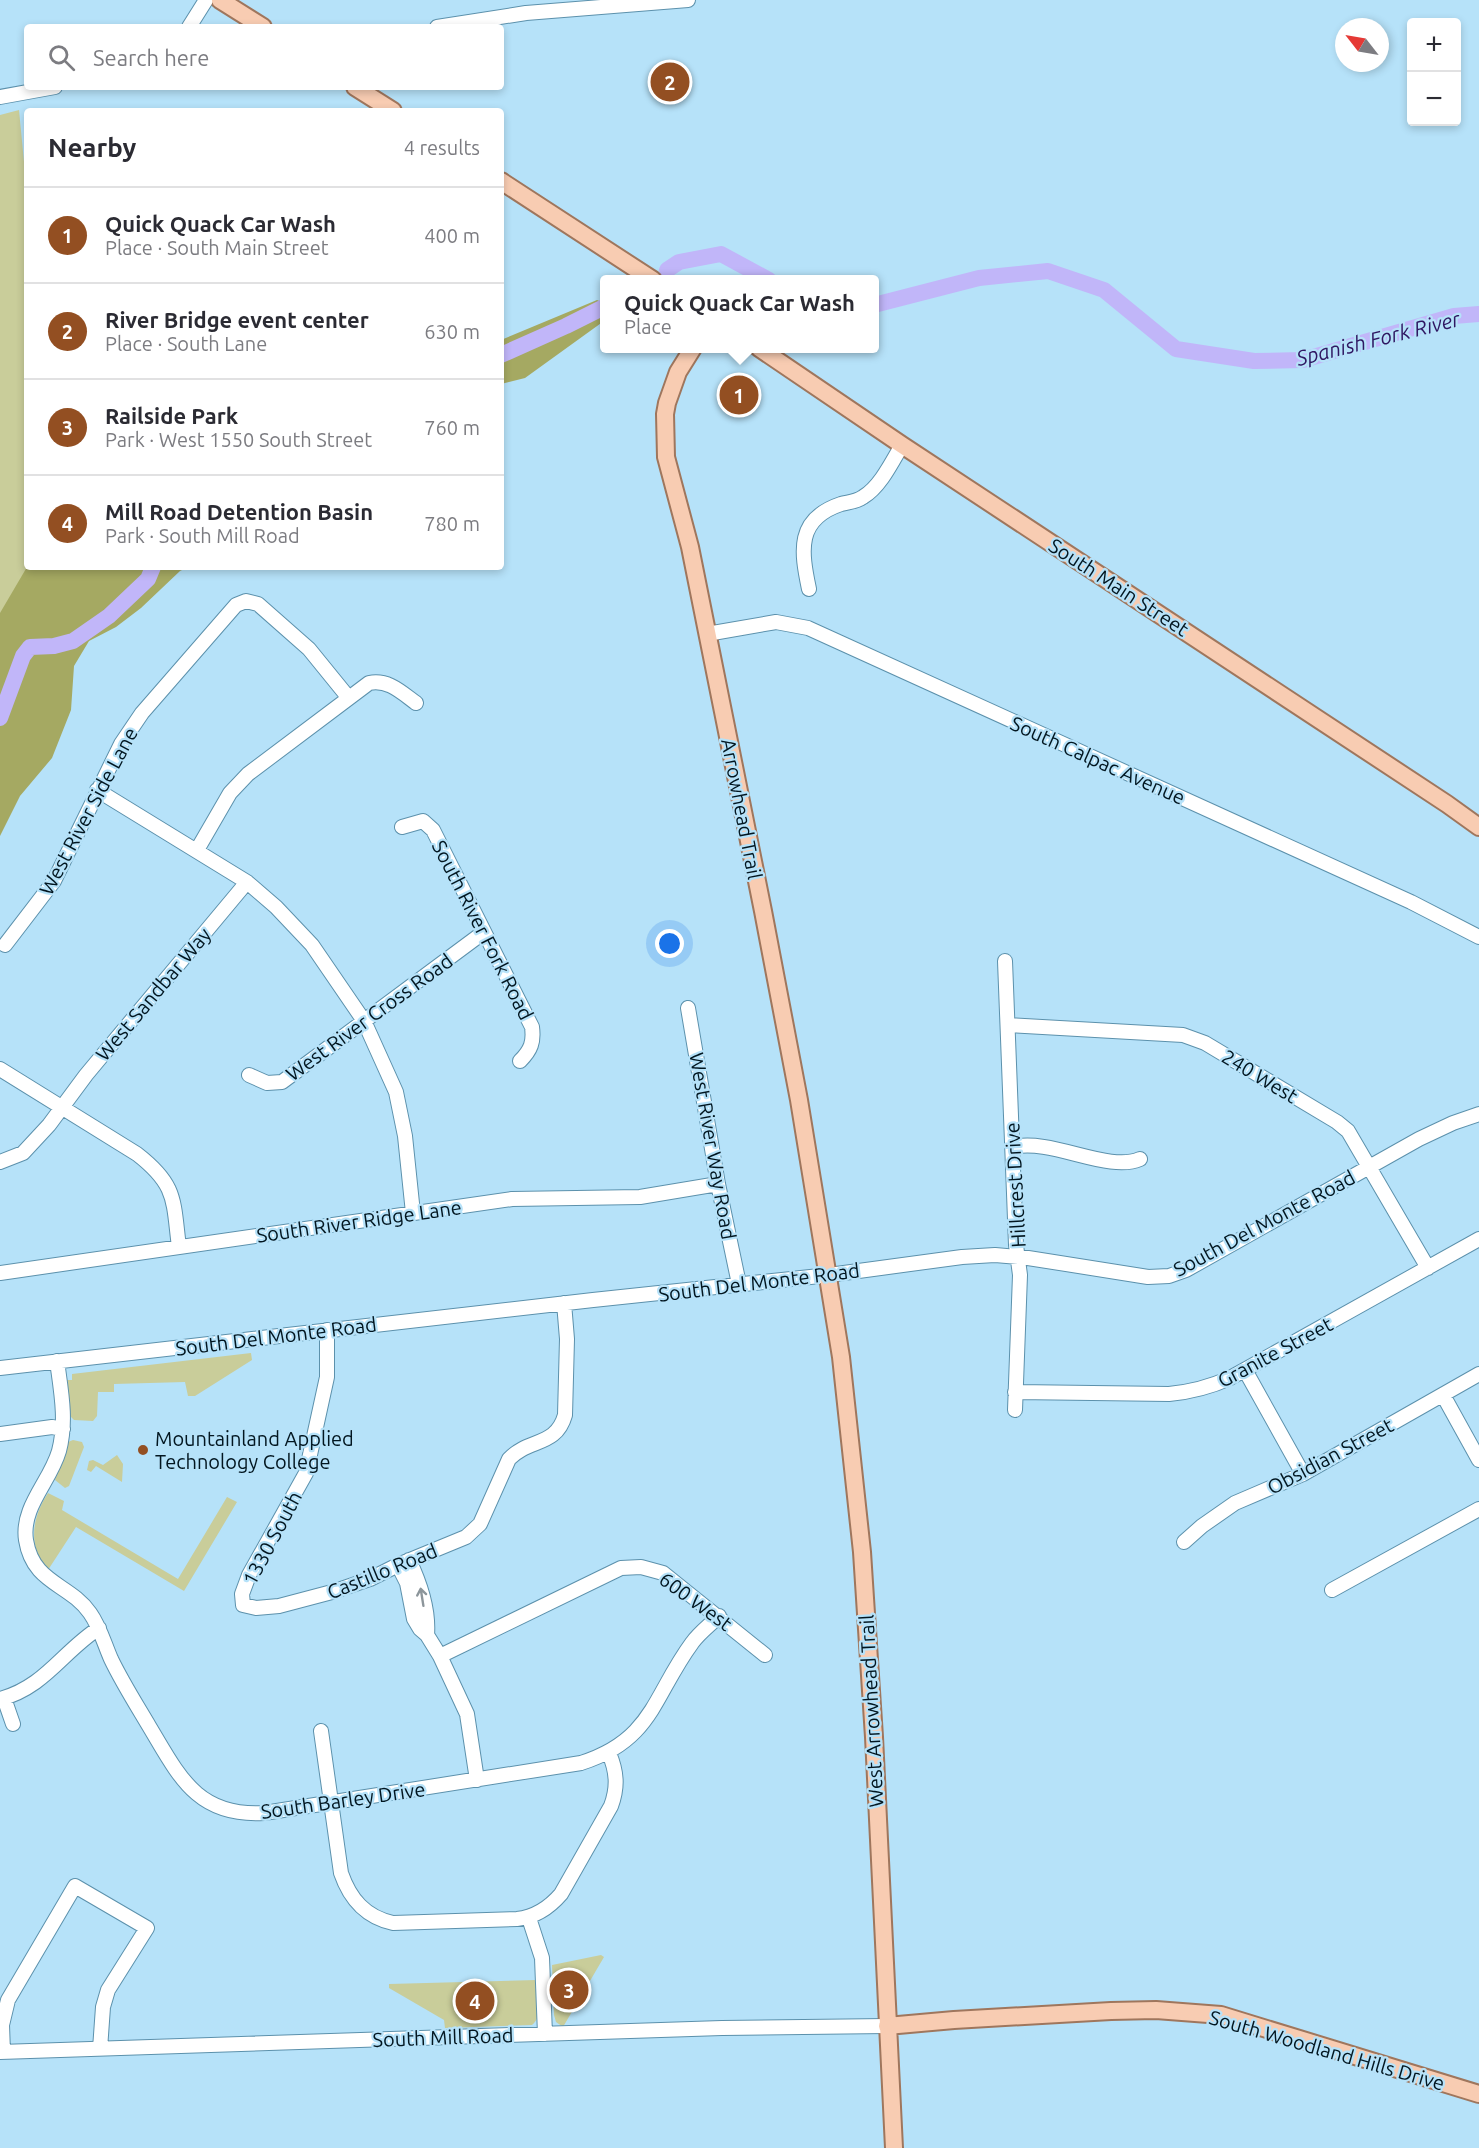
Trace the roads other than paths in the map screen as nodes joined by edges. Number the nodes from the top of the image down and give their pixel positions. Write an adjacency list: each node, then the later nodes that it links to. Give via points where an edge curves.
1 (207, 0): 4 (street)
2 (220, 0): 5 (main road)
3 (688, 0): 6 (street, via 526,13)
4 (191, 24)
5 (258, 24)
6 (456, 24)
7 (38, 90): 9 (street)
8 (360, 90): 10 (main road)
9 (0, 97)
10 (388, 108)
11 (504, 183): 12 (main road)
12 (647, 275)
13 (690, 353): 17 (main road, Arrowhead Trail, via 667,403 666,457 690,547)
14 (766, 353): 15 (main road, South Main Street)
15 (902, 445): 16 (street, via 870,492 816,518 802,546); 22 (main road, South Main Street)
16 (809, 589)
17 (707, 634): 26 (street, South Calpac Avenue, via 776,622 808,628 1411,902); 48 (main road, Arrowhead Trail, via 763,911)
18 (348, 697): 19 (street, via 379,681); 20 (street, West River Side Lane, via 296,635 258,604 246,601 236,605 142,713); 23 (street, via 248,774 230,793)
19 (416, 703)
20 (98, 790): 23 (street); 27 (street, West River Side Lane, via 54,881)
21 (402, 827): 25 (street, South River Fork Road, via 423,821 433,830)
22 (1479, 827)
23 (197, 850): 24 (street)
24 (247, 882): 30 (street, via 312,945); 35 (street, West Sandbar Way)
25 (484, 932): 30 (street, West River Cross Road); 32 (street, South River Fork Road, via 532,1027 534,1041)
26 (1479, 937)
27 (5, 945)
28 (1005, 961): 31 (street, Hillcrest Drive)
29 (688, 1008): 41 (street, West River Way Road)
30 (364, 1021): 34 (street, West River Cross Road, via 282,1082 267,1083); 42 (street, via 396,1092)
31 (1008, 1025): 37 (street, Hillcrest Drive); 40 (street, 240 West, via 1183,1035 1200,1040 1343,1126)
32 (520, 1061)
33 (0, 1069): 35 (street)
34 (249, 1075)
35 (62, 1108): 39 (street, West Sandbar Way, via 23,1153); 44 (street, via 154,1167 170,1190)
36 (1479, 1114): 40 (street, South Del Monte Road, via 1436,1130)
37 (1013, 1147): 38 (street, via 1035,1145 1121,1163); 45 (street, Hillcrest Drive)
38 (1140, 1159)
39 (0, 1162)
40 (1370, 1166): 45 (street, South Del Monte Road, via 1169,1276 1138,1276); 46 (street, 240 West)
41 (718, 1184): 42 (street, South River Ridge Lane, via 640,1197 512,1199); 49 (street, West River Way Road)
42 (413, 1213): 44 (street, South River Ridge Lane)
43 (1479, 1239): 46 (street, Granite Street)
44 (178, 1247): 47 (street, South River Ridge Lane)
45 (1018, 1257): 48 (street, South Del Monte Road, via 962,1257); 56 (street, Hillcrest Drive)
46 (1428, 1268): 54 (street, Granite Street)
47 (0, 1273)
48 (829, 1275): 49 (street, South Del Monte Road); 79 (main road, West Arrowhead Trail, via 848,1409 862,1552)
49 (739, 1284): 50 (street, South Del Monte Road)
50 (564, 1303): 51 (street, South Del Monte Road); 65 (street, Castillo Road, via 567,1357 562,1426 546,1440 528,1444 509,1459 480,1524 466,1537)
51 (327, 1330): 52 (street, South Del Monte Road); 67 (street, 1330 South, via 327,1377 306,1473 249,1575 242,1594)
52 (57, 1361): 53 (street, South Del Monte Road); 59 (street)
53 (0, 1368)
54 (1245, 1370): 56 (street, Granite Street, via 1217,1384 1181,1393); 62 (street)
55 (1479, 1374): 57 (street, Obsidian Street)
56 (1015, 1392): 58 (street, Hillcrest Drive)
57 (1443, 1395): 61 (street); 62 (street, Obsidian Street)
58 (1015, 1410)
59 (63, 1429): 60 (street); 69 (street, South Barley Drive, via 51,1470 30,1509 26,1531 29,1551 43,1576 82,1604)
60 (0, 1434)
61 (1479, 1460)
62 (1303, 1474): 64 (street, Obsidian Street, via 1235,1503)
63 (1479, 1509): 66 (street)
64 (1185, 1542)
65 (404, 1563): 67 (street, Castillo Road, via 370,1579 279,1606); 71 (street, via 414,1619)
66 (1332, 1590)
67 (243, 1605)
68 (718, 1616): 70 (street, 600 West); 71 (street, 600 West, via 663,1573 641,1567 621,1568); 75 (street, South Barley Drive, via 693,1642 644,1722)
69 (99, 1628): 72 (street, via 35,1684); 77 (street, South Barley Drive, via 121,1679 176,1773 203,1799 222,1809 252,1814)
70 (765, 1655)
71 (440, 1656): 76 (street, via 467,1714)
72 (2, 1699): 73 (street)
73 (13, 1724)
74 (321, 1731): 77 (street)
75 (609, 1753): 76 (street, South Barley Drive, via 581,1763); 78 (street, via 617,1779 611,1806 561,1894)
76 (477, 1780): 77 (street, South Barley Drive)
77 (331, 1804): 78 (street, via 345,1884 353,1899 376,1918 393,1923)
78 (530, 1918): 80 (street, via 542,1958)
79 (887, 2026): 80 (street, South Mill Road); 83 (main road, South Woodland Hills Drive, via 1111,2011 1221,2015); 84 (main road, West Arrowhead Trail)
80 (545, 2034): 81 (street, South Mill Road)
81 (100, 2049): 82 (street, South Mill Road); 82 (street, via 108,1990 147,1928 75,1886 8,2000)
82 (1, 2052)
83 (1479, 2094)
84 (894, 2148)

